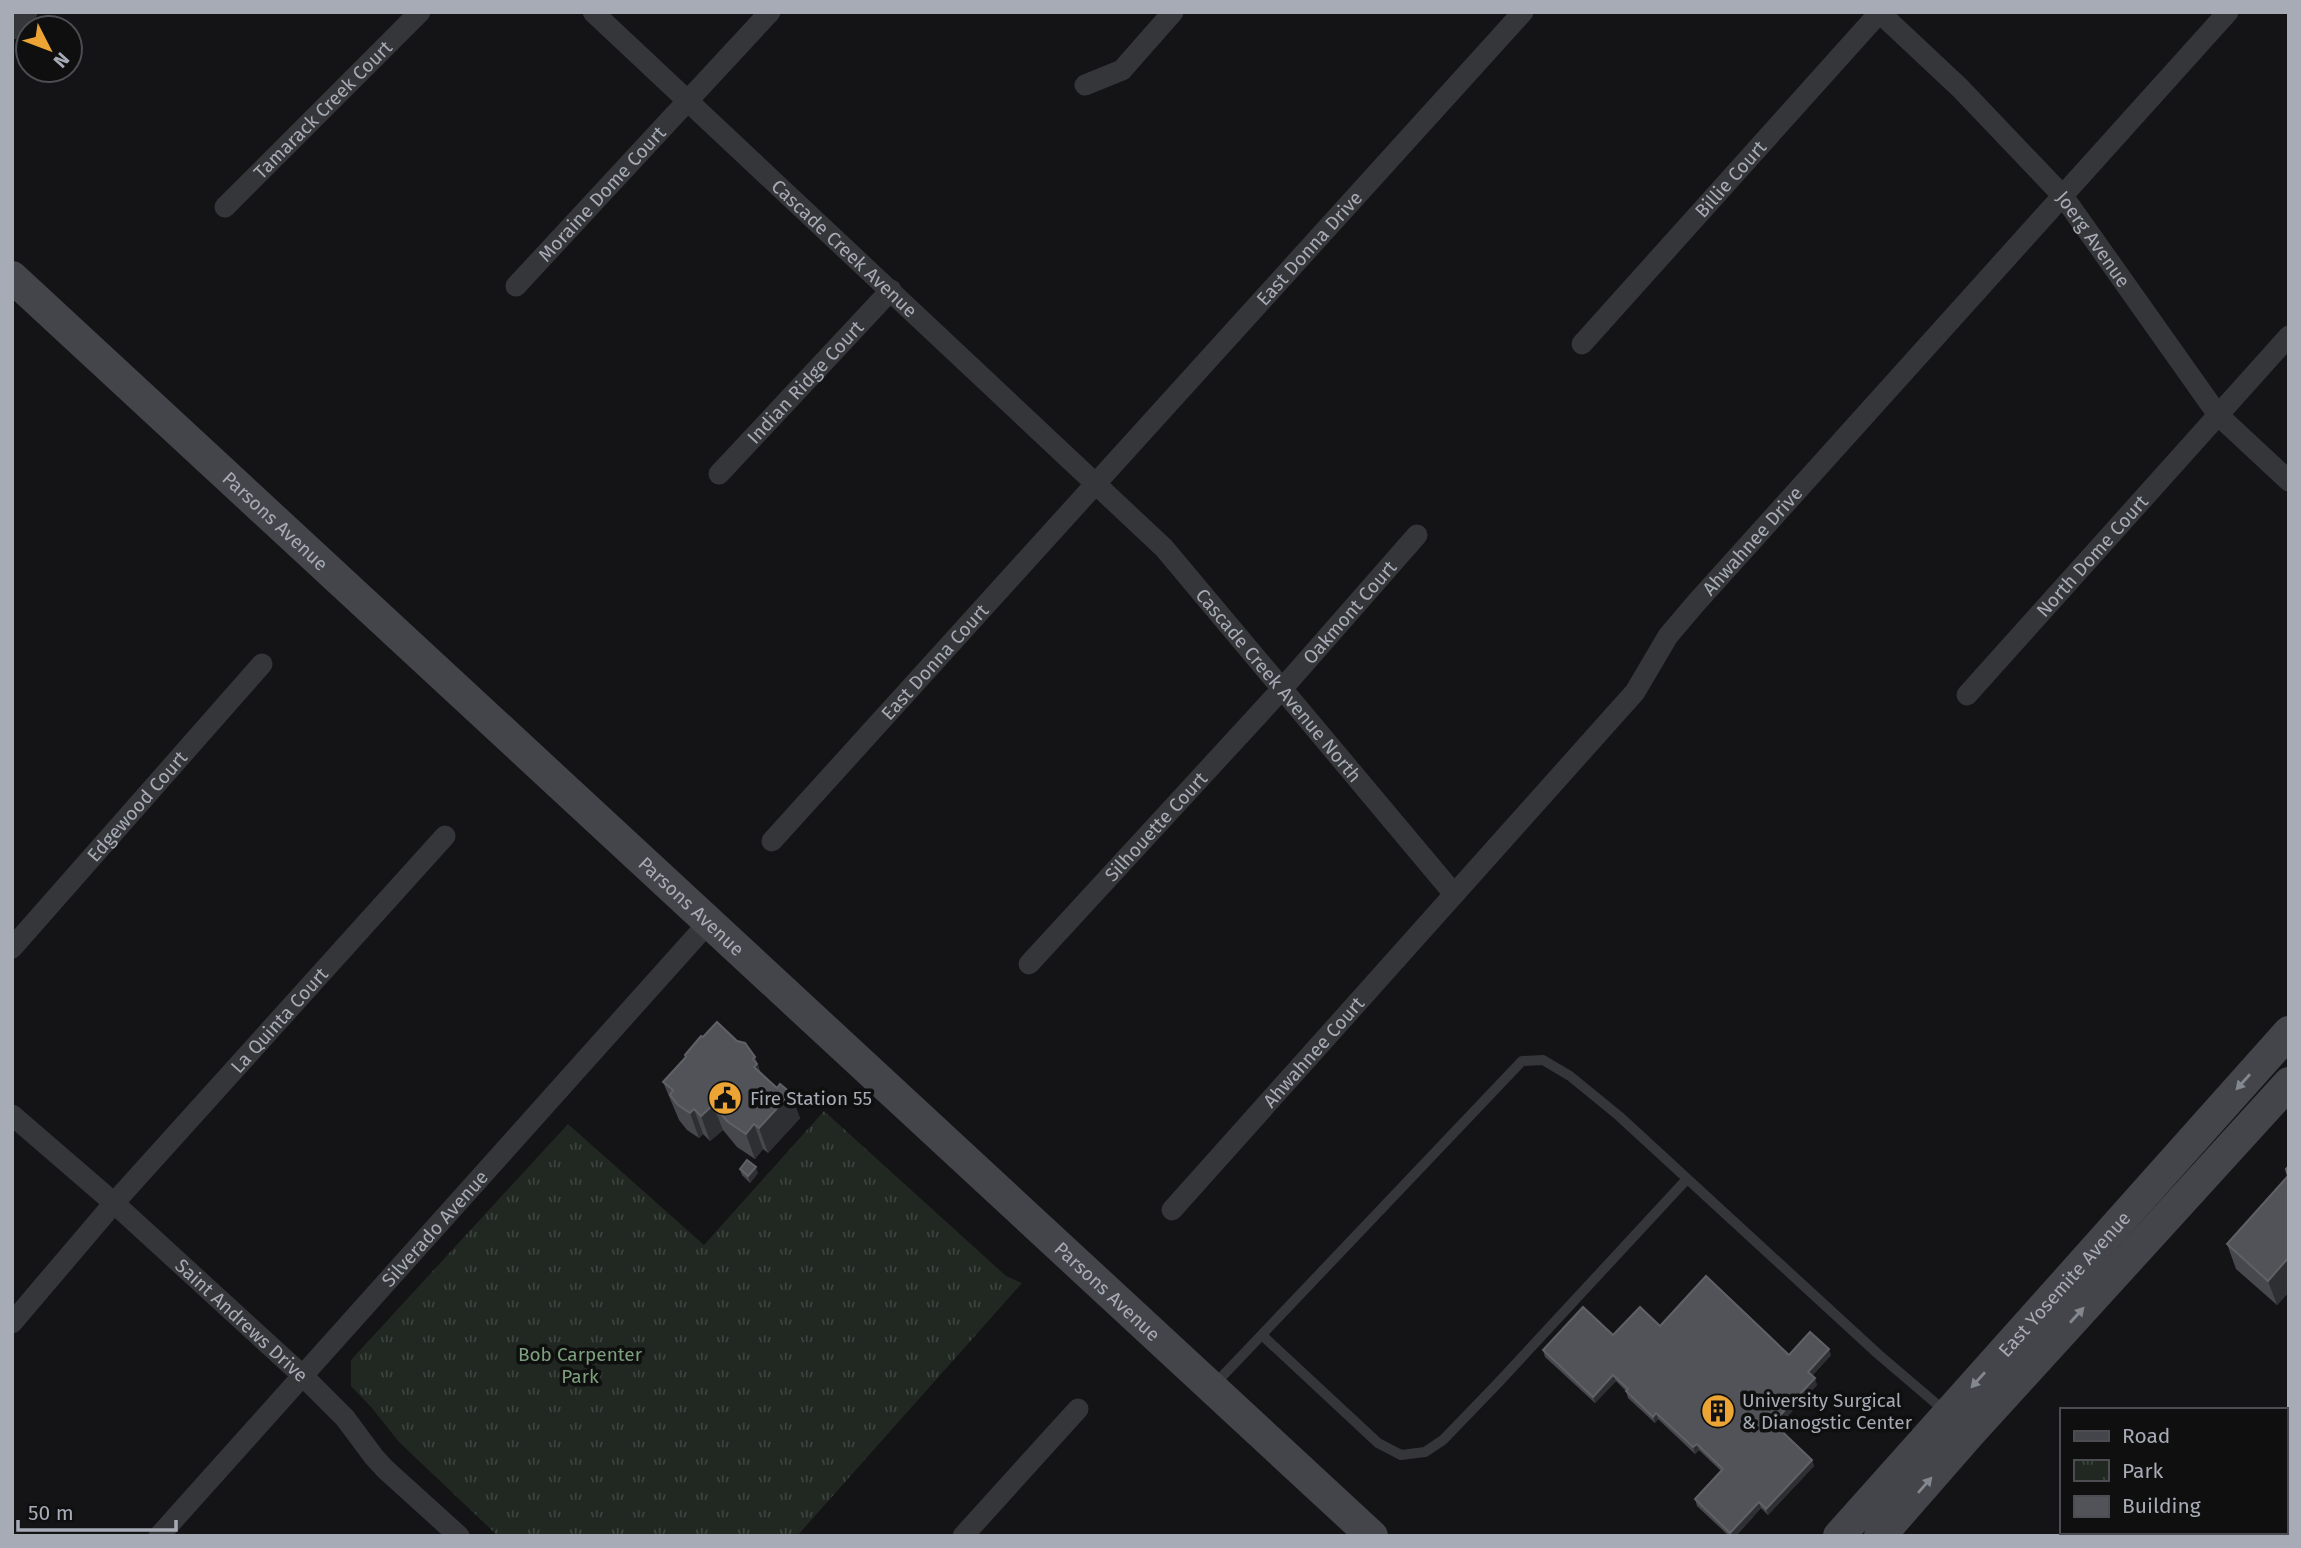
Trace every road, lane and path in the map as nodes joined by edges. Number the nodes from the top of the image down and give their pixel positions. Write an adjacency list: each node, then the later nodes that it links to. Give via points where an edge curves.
1 (27, 12): 9 (street)
2 (420, 12): 13 (street, Tamarack Creek Court)
3 (593, 12): 11 (street, Cascade Creek Avenue)
4 (770, 12): 11 (street, Moraine Dome Court)
5 (1173, 12): 10 (street, via 1122,70)
6 (1523, 12): 22 (street, East Donna Drive)
7 (1880, 12): 12 (street, Joerg Avenue); 18 (street, Billie Court)
8 (2228, 12): 12 (street, Ahwahnee Drive)
9 (12, 29)
10 (1085, 85)
11 (689, 100): 15 (street, Moraine Dome Court); 16 (street, Cascade Creek Avenue)
12 (2063, 196): 19 (street, Joerg Avenue); 29 (street, Ahwahnee Drive, via 1668,636 1635,692)
13 (225, 207)
14 (12, 277): 30 (street, Parsons Avenue)
15 (516, 286)
16 (891, 290): 20 (street, Indian Ridge Court); 22 (street, Cascade Creek Avenue)
17 (2289, 336): 19 (street, North Dome Court)
18 (1582, 344)
19 (2218, 415): 21 (street, Joerg Avenue); 26 (street, North Dome Court)
20 (719, 474)
21 (2289, 481)
22 (1096, 484): 25 (street, Cascade Creek Avenue North, via 1173,557); 28 (street, East Donna Court)
23 (1417, 535): 25 (street, Oakmont Court)
24 (262, 664): 31 (street, Edgewood Court)
25 (1282, 689): 29 (street, Cascade Creek Avenue North); 32 (street, Silhouette Court)
26 (1967, 695)
27 (445, 836): 37 (street, La Quinta Court)
28 (772, 841)
29 (1454, 894): 38 (street, Ahwahnee Court)
30 (709, 922): 41 (street, Silverado Avenue); 42 (street, Parsons Avenue)
31 (12, 948)
32 (1029, 964)
33 (2289, 1032): 44 (street, East Yosemite Avenue, one-way to 44)
34 (2289, 1083): 50 (street, East Yosemite Avenue, one-way to 34)
35 (12, 1115): 37 (street, Saint Andrews Drive)
36 (1687, 1179): 40 (lane, via 1570,1076 1543,1060 1522,1061); 40 (lane, via 1499,1383 1425,1452 1401,1455 1378,1443); 44 (lane)
37 (114, 1203): 39 (street, La Quinta Court); 41 (street, Saint Andrews Drive)
38 (1172, 1210)
39 (12, 1323)
40 (1263, 1336): 42 (lane)
41 (303, 1376): 45 (street, Silverado Avenue); 46 (street, Saint Andrews Drive, via 345,1418 373,1457)
42 (1211, 1388): 48 (street, Parsons Avenue)
43 (1078, 1409): 47 (street)
44 (1948, 1414): 49 (street, East Yosemite Avenue)
45 (159, 1536)
46 (459, 1536)
47 (963, 1536)
48 (1372, 1536)
49 (1839, 1536)
50 (1880, 1536)

